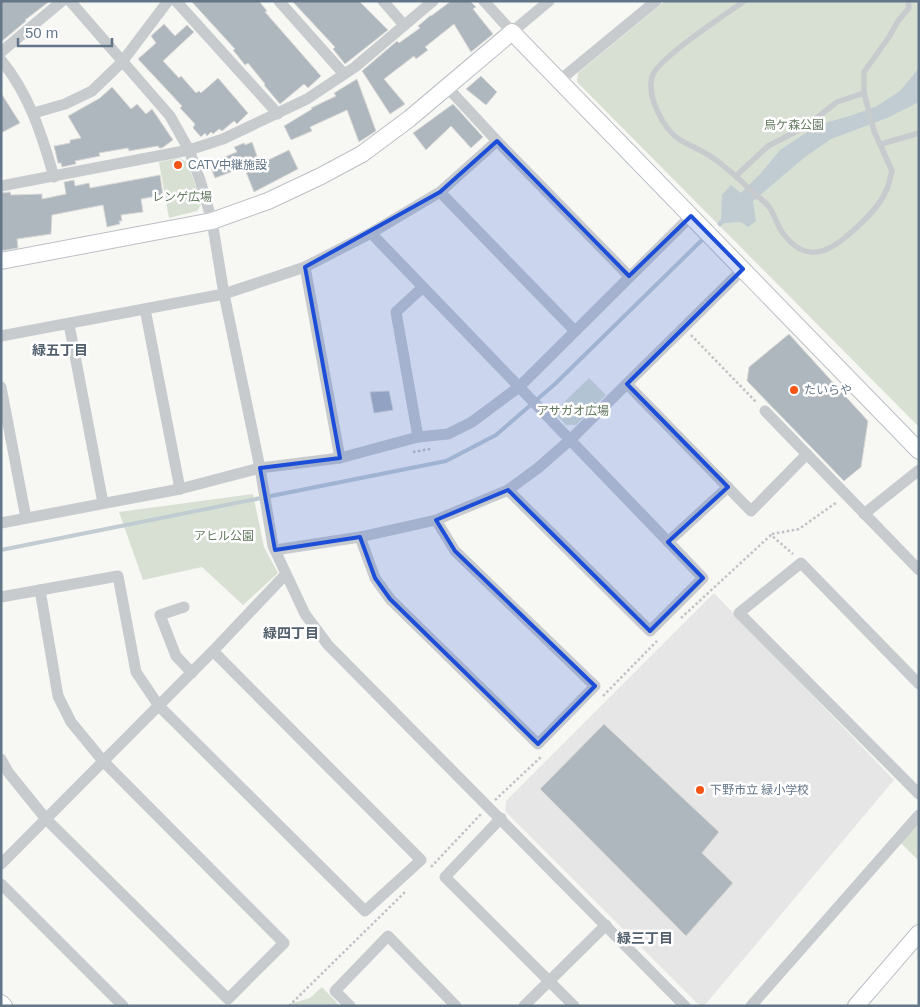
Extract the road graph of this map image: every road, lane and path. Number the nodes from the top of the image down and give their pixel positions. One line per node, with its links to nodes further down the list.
1 (62, 1): 15 (street)
2 (70, 1): 17 (street)
3 (168, 1): 17 (street)
4 (176, 1): 23 (street)
5 (279, 1): 18 (street)
6 (383, 1): 13 (street)
7 (433, 1): 13 (street)
8 (484, 1): 14 (street)
9 (549, 1): 14 (street)
10 (656, 1): 19 (street)
11 (744, 1): 28 (lane)
12 (908, 1): 21 (lane)
13 (404, 26): 18 (street)
14 (512, 32): 19 (street); 20 (street)
15 (1, 52)
16 (1, 60): 22 (street)
17 (122, 62): 22 (street); 27 (street)
18 (344, 74): 23 (street)
19 (560, 80): 32 (street)
20 (447, 87): 25 (street); 33 (street)
21 (864, 93): 26 (lane); 28 (lane)
22 (34, 113): 29 (street)
23 (278, 114): 27 (street)
24 (919, 134): 26 (lane)
25 (497, 141): 31 (street); 38 (street)
26 (881, 144): 28 (lane)
27 (189, 150): 29 (street); 33 (street)
28 (736, 176)
29 (54, 177): 30 (street)
30 (1, 186)
31 (440, 192): 34 (street); 44 (street)
32 (691, 216): 37 (street); 38 (street)
33 (212, 221): 35 (street); 40 (street)
34 (371, 233): 36 (street); 39 (street)
35 (1, 261)
36 (305, 267): 40 (street); 56 (street)
37 (743, 270): 43 (street); 53 (street)
38 (629, 276): 44 (street)
39 (423, 287): 48 (street); 50 (street)
40 (224, 294): 41 (street); 57 (street)
41 (145, 309): 42 (street); 60 (street)
42 (68, 324): 45 (street); 63 (street)
43 (684, 328): 46 (street); 49 (path)
44 (574, 330): 48 (street)
45 (1, 336)
46 (627, 384): 51 (street); 59 (street)
47 (1, 387): 65 (street)
48 (519, 387): 50 (street); 51 (street)
49 (765, 411): 55 (street)
50 (418, 437): 56 (street)
51 (570, 440): 61 (street); 70 (street)
52 (437, 448): 54 (path)
53 (919, 451)
54 (408, 453)
55 (808, 454): 59 (street); 62 (street)
56 (340, 458): 57 (street)
57 (260, 468): 60 (street); 71 (street)
58 (919, 470): 64 (street)
59 (728, 487): 70 (street)
60 (180, 489): 63 (street)
61 (508, 490): 66 (street); 70 (street)
62 (847, 496): 64 (street); 68 (path)
63 (103, 503): 65 (street)
64 (864, 514): 73 (street)
65 (26, 518): 67 (street)
66 (436, 520): 69 (street); 69 (street)
67 (1, 523)
68 (771, 535): 72 (path); 78 (path)
69 (360, 537): 71 (street)
70 (668, 542)
71 (275, 550): 74 (street)
72 (801, 563): 82 (street); 88 (street)
73 (919, 570)
74 (285, 574): 80 (street); 89 (street)
75 (40, 590): 76 (street); 84 (street); 87 (street)
76 (1, 597)
77 (184, 607): 81 (street)
78 (679, 620)
79 (659, 640): 83 (path)
80 (213, 651): 81 (street); 84 (street)
81 (192, 673): 84 (street)
82 (919, 684)
83 (598, 701)
84 (159, 706): 87 (street)
85 (547, 751): 89 (path)
86 (1, 759): 92 (street)
87 (103, 761): 92 (street); 92 (street)
88 (919, 794)
89 (488, 806): 91 (street); 94 (path)
90 (919, 815): 107 (street)
91 (501, 818): 97 (street); 99 (street)
92 (46, 819): 93 (street)
93 (1, 864)
94 (426, 872)
95 (1, 884): 100 (street)
96 (412, 885): 101 (path)
97 (606, 925): 99 (street); 106 (street)
98 (919, 933): 108 (street)
99 (549, 981): 104 (street); 105 (street)
100 (124, 1006)
101 (289, 1006)
102 (350, 1006): 103 (street)
103 (456, 1006)
104 (524, 1006)
105 (574, 1006)
106 (685, 1006)
107 (751, 1006)
108 (856, 1006)

